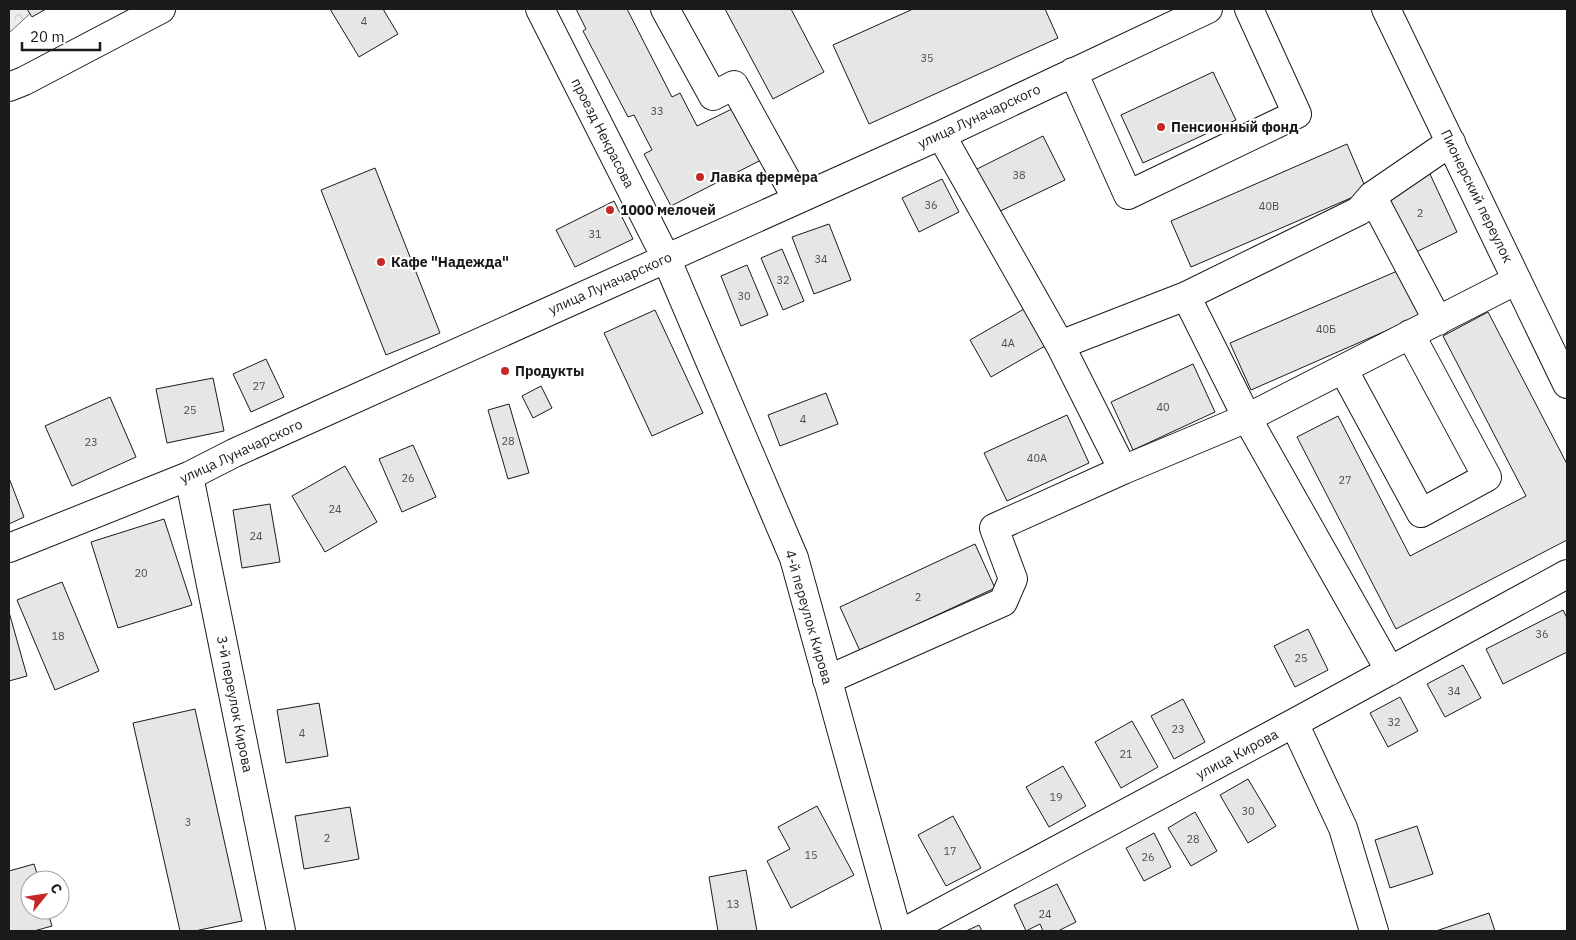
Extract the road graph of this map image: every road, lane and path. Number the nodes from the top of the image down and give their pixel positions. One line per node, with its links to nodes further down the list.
1 (161, 9): 8 (street)
2 (540, 9): 13 (street, проезд Некрасова)
3 (665, 9): 12 (street)
4 (1208, 9): 7 (street, улица Луначарского)
5 (1249, 9): 7 (street)
6 (1386, 9): 10 (street, Пионерский переулок)
7 (1073, 72): 9 (street, улица Луначарского)
8 (9, 87)
9 (941, 135): 12 (street, улица Луначарского); 18 (street)
10 (1451, 142): 11 (street); 14 (street, Пионерский переулок)
11 (1372, 196): 15 (street); 16 (street)
12 (797, 199): 13 (street, улица Луначарского)
13 (666, 258): 23 (street, улица Луначарского); 27 (street, 4-й переулок Кирова)
14 (1517, 280): 16 (street); 20 (street, Пионерский переулок)
15 (1186, 296): 18 (street); 21 (street)
16 (1438, 321): 17 (street)
17 (1410, 334): 19 (street); 19 (street)
18 (1060, 345): 22 (street)
19 (1343, 369): 21 (street)
20 (1567, 384)
21 (1247, 418): 22 (street); 26 (street)
22 (1124, 470): 27 (street)
23 (189, 476): 24 (street, улица Луначарского); 29 (street, 3-й переулок Кирова)
24 (9, 548)
25 (1567, 574): 26 (street, улица Кирова)
26 (1390, 671): 28 (street, улица Кирова)
27 (828, 680): 30 (street, 4-й переулок Кирова)
28 (1294, 724): 31 (street, улица Кирова); 32 (street)
29 (281, 931)
30 (897, 931)
31 (906, 931)
32 (1374, 931)

